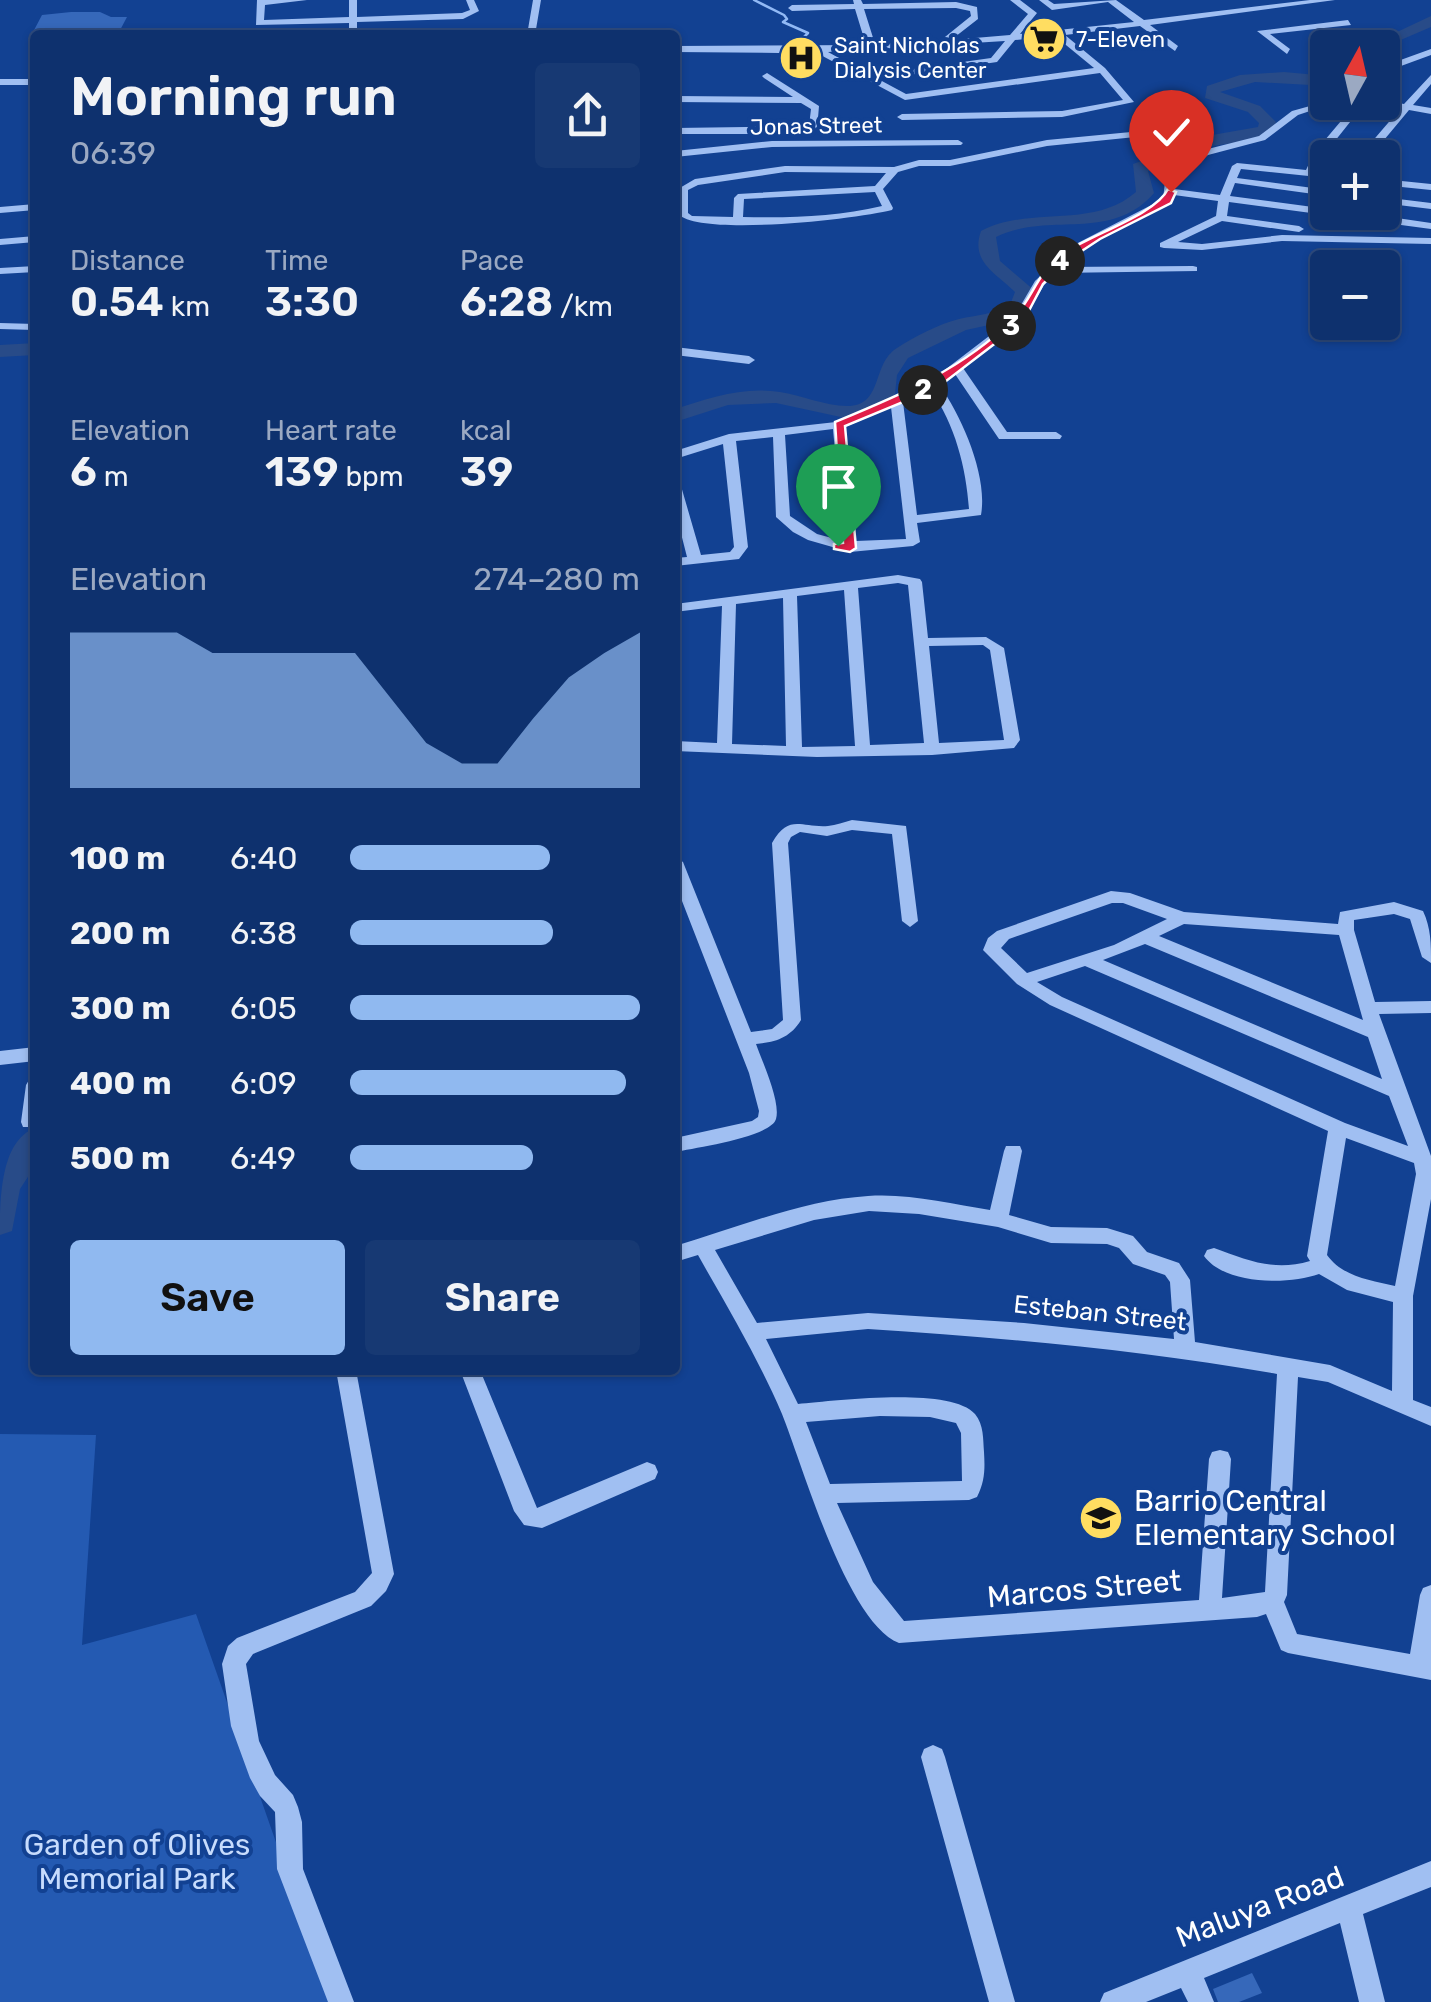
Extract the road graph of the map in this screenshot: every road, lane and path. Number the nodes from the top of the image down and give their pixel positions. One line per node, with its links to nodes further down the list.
1 (303, 0): 7 (street)
2 (353, 0): 13 (street)
3 (470, 0): 13 (street)
4 (537, 0): 17 (street)
5 (1109, 0): 10 (street); 14 (street)
6 (1331, 0): 12 (street); 15 (street)
7 (261, 1): 13 (street)
8 (858, 3): 11 (street); 22 (street); 23 (street)
9 (1018, 3): 10 (street); 21 (street)
10 (1047, 3)
11 (792, 8)
12 (1238, 11): 14 (street); 19 (street)
13 (352, 17): 16 (street)
14 (1141, 23): 20 (street); 24 (street)
15 (1348, 23): 18 (street); 19 (street)
16 (353, 30)
17 (533, 30)
18 (1354, 30)
19 (1262, 32): 29 (street)
20 (1057, 33): 21 (street); 33 (street)
21 (1013, 36): 22 (street); 34 (street)
22 (944, 42): 23 (street)
23 (872, 47): 28 (street)
24 (1175, 48)
25 (680, 49): 26 (street)
26 (690, 49): 27 (street); 31 (street)
27 (780, 49): 28 (street); 35 (street)
28 (816, 50): 42 (street)
29 (1287, 50)
30 (1431, 52): 32 (street)
31 (680, 62)
32 (1400, 63)
33 (1102, 70): 42 (street); 50 (street)
34 (902, 73)
35 (797, 74)
36 (768, 76): 45 (street)
37 (1431, 78): 41 (street)
38 (0, 82): 39 (street)
39 (30, 82)
40 (1400, 94): 41 (street)
41 (1412, 96): 44 (street); 47 (street)
42 (905, 98): 50 (street)
43 (680, 99): 45 (street)
44 (1431, 99)
45 (802, 100): 52 (street)
46 (1400, 106): 47 (street)
47 (1404, 107): 49 (street); 55 (street)
48 (1310, 109): 68 (street)
49 (1431, 111)
50 (902, 118): 57 (street)
51 (1347, 120): 54 (street)
52 (680, 131)
53 (1152, 133): 60 (street)
54 (1330, 140)
55 (1377, 140)
56 (958, 143): 58 (street, Jonas Street)
57 (896, 144): 58 (street, Jonas Street); 59 (street, Jonas Street)
58 (914, 144): 60 (street)
59 (680, 153)
60 (919, 163): 61 (street)
61 (894, 170): 65 (street); 76 (street)
62 (1310, 173): 63 (street)
63 (1232, 180): 67 (street); 69 (street)
64 (1400, 184): 66 (street)
65 (878, 188): 76 (street); 76 (street)
66 (1431, 188)
67 (1310, 191)
68 (1171, 192): 69 (street); 85 (street)
69 (1224, 198): 74 (street); 75 (street)
70 (1400, 202): 71 (street)
71 (1431, 206)
72 (30, 207): 73 (street)
73 (0, 210)
74 (1310, 210)
75 (1221, 218): 79 (street); 79 (street)
76 (738, 220)
77 (1400, 222): 78 (street)
78 (1431, 226)
79 (1358, 237): 81 (street)
80 (30, 239): 82 (street)
81 (1431, 241)
82 (0, 242)
83 (30, 269): 86 (street)
84 (1192, 269): 85 (street)
85 (1051, 270): 91 (street)
86 (0, 271)
87 (0, 326): 88 (street)
88 (30, 327)
89 (680, 352): 90 (street)
90 (749, 360)
91 (956, 367): 92 (street); 96 (street)
92 (933, 385): 93 (street); 100 (street)
93 (897, 402): 94 (street); 100 (street)
94 (839, 425): 95 (street); 101 (street)
95 (779, 431): 97 (street); 101 (street)
96 (1056, 436)
97 (728, 438): 98 (street); 102 (street)
98 (680, 452)
99 (680, 504): 102 (street)
100 (912, 520): 101 (street)
101 (850, 548)
102 (696, 560): 103 (street)
103 (680, 562)
104 (851, 585): 105 (street); 108 (street); 113 (street)
105 (790, 593): 106 (street); 112 (street)
106 (730, 601): 107 (street); 110 (street)
107 (680, 607)
108 (920, 642): 111 (street); 111 (street)
109 (680, 746): 110 (street)
110 (724, 748): 112 (street)
111 (932, 750): 113 (street)
112 (794, 751): 113 (street)
113 (863, 751)
114 (680, 875): 125 (street)
115 (1182, 918): 117 (street); 118 (street); 121 (street)
116 (910, 922): 125 (street)
117 (1346, 930): 119 (street); 123 (street)
118 (1147, 938): 120 (street); 124 (street)
119 (1431, 957)
120 (1086, 960): 121 (street); 128 (street)
121 (1024, 980): 129 (street)
122 (1431, 1007): 123 (street)
123 (1366, 1008): 124 (street)
124 (1374, 1032): 128 (street)
125 (744, 1040): 130 (street)
126 (30, 1055): 127 (street)
127 (0, 1058)
128 (1394, 1091): 132 (street)
129 (1338, 1128): 132 (street); 137 (street)
130 (680, 1144)
131 (1013, 1150): 133 (street)
132 (1423, 1159): 138 (street)
133 (998, 1219): 134 (street); 140 (street)
134 (702, 1245): 135 (street); 139 (street)
135 (680, 1252)
136 (1214, 1256): 137 (street)
137 (1320, 1265): 138 (street)
138 (1403, 1296): 144 (street)
139 (753, 1332): 140 (street, Esteban Street); 145 (street)
140 (1185, 1349): 141 (street, Esteban Street)
141 (1288, 1365): 144 (street, Esteban Street); 151 (street)
142 (347, 1375): 158 (street)
143 (472, 1375): 148 (street)
144 (1402, 1404): 146 (street, Esteban Street)
145 (792, 1414): 149 (street); 149 (street)
146 (1431, 1417)
147 (1220, 1459): 152 (street)
148 (648, 1472)
149 (824, 1494): 152 (street, Marcos Street)
150 (1431, 1596): 153 (street)
151 (1272, 1601): 152 (street, Marcos Street); 153 (street)
152 (1210, 1609)
153 (1425, 1668)
154 (932, 1758): 159 (street)
155 (1431, 1874): 156 (street, Maluya Road)
156 (1350, 1906): 157 (street, Maluya Road); 162 (street)
157 (1187, 1970): 160 (street, Maluya Road); 161 (street)
158 (341, 2002)
159 (1002, 2002)
160 (1113, 2002)
161 (1201, 2002)
162 (1372, 2002)

